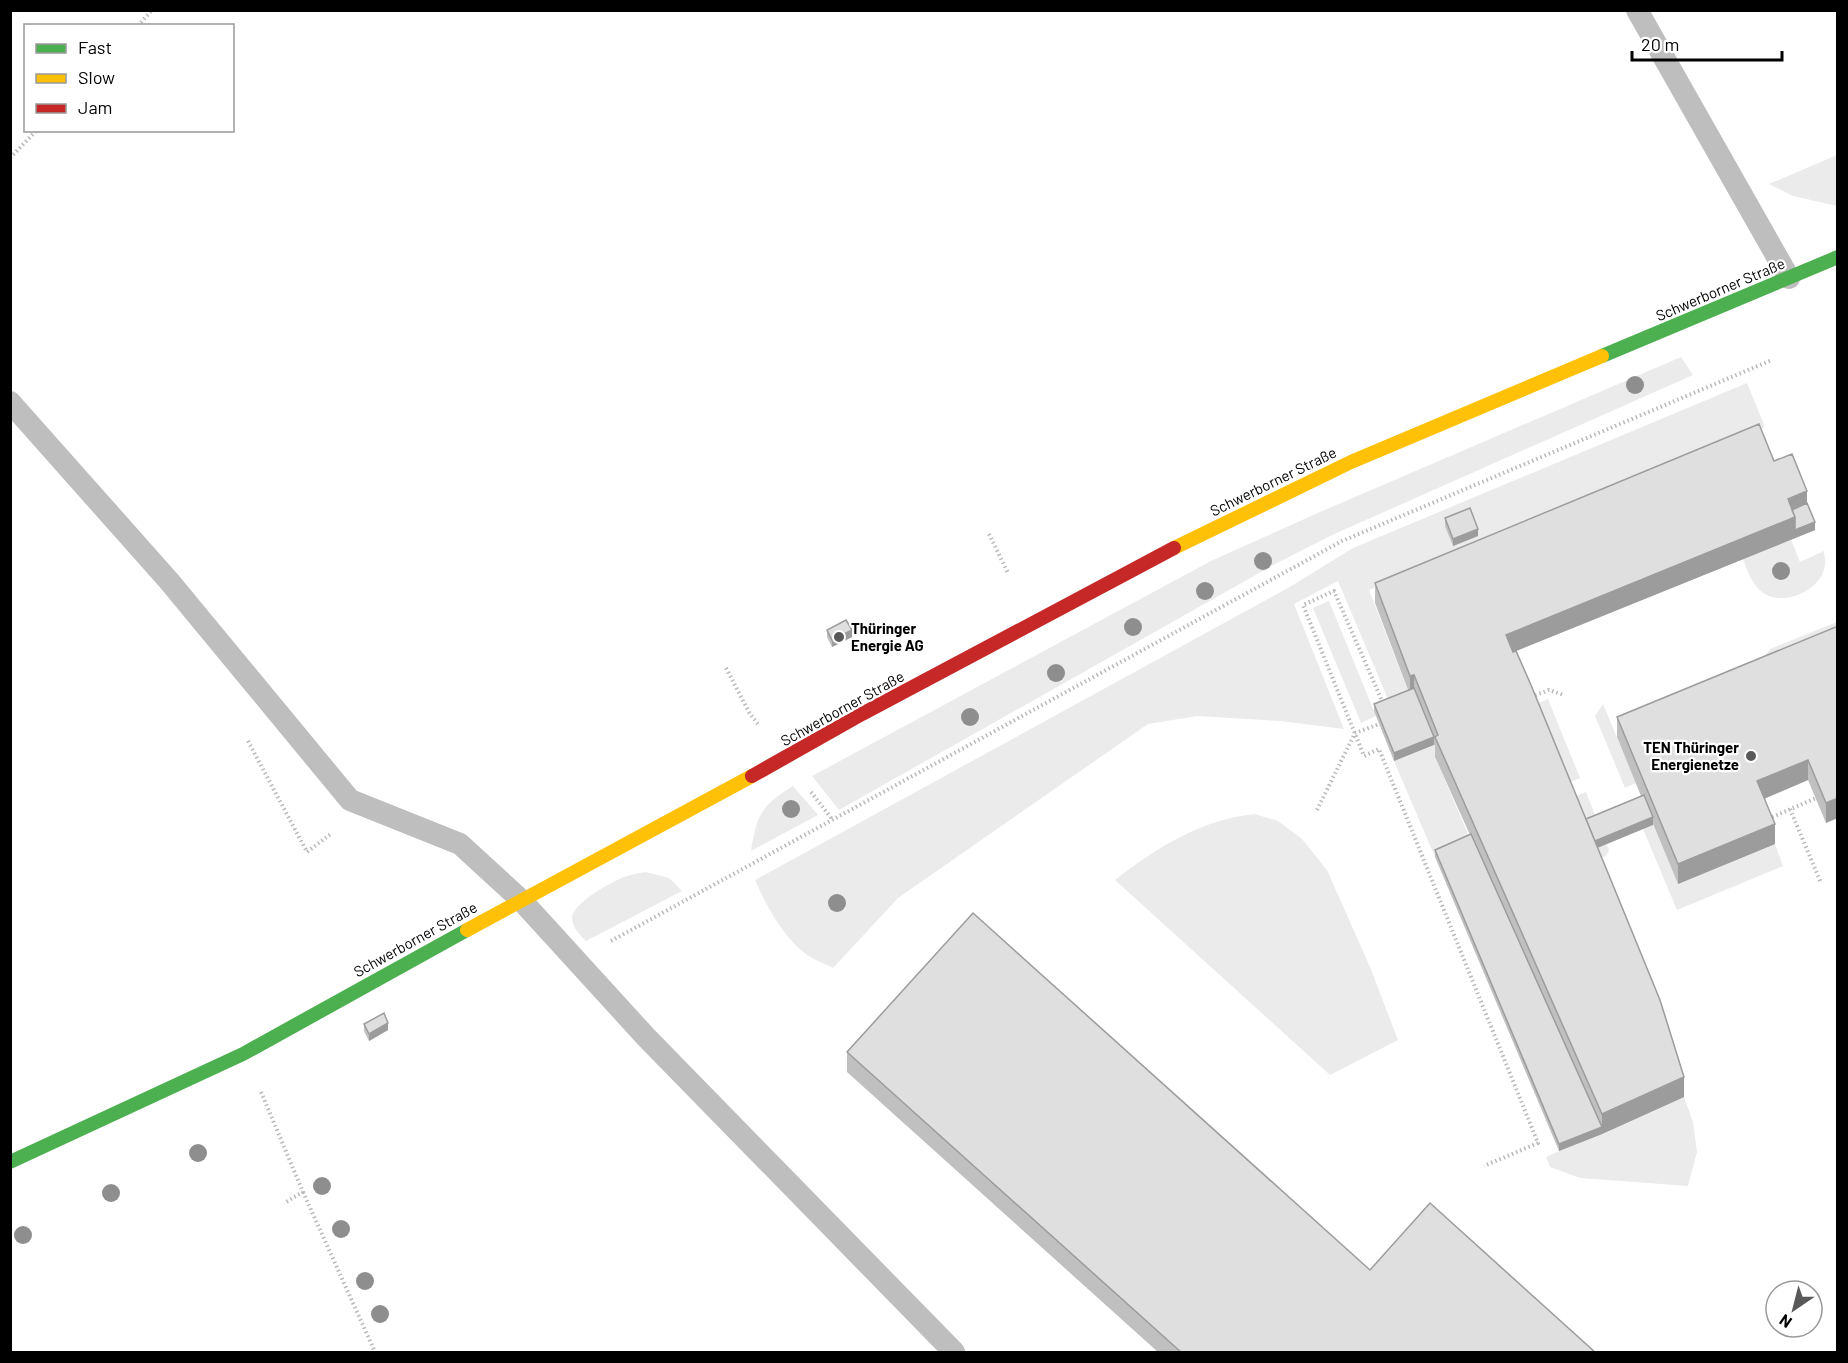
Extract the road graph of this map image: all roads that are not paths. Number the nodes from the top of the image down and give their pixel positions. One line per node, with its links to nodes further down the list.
1 (1637, 10): 3 (lane)
2 (1838, 257): 3 (street, Schwerborner Straße)
3 (1789, 278): 5 (street, Schwerborner Straße)
4 (10, 402): 5 (lane)
5 (521, 900): 6 (street, Schwerborner Straße); 7 (lane)
6 (10, 1162)
7 (954, 1353)

